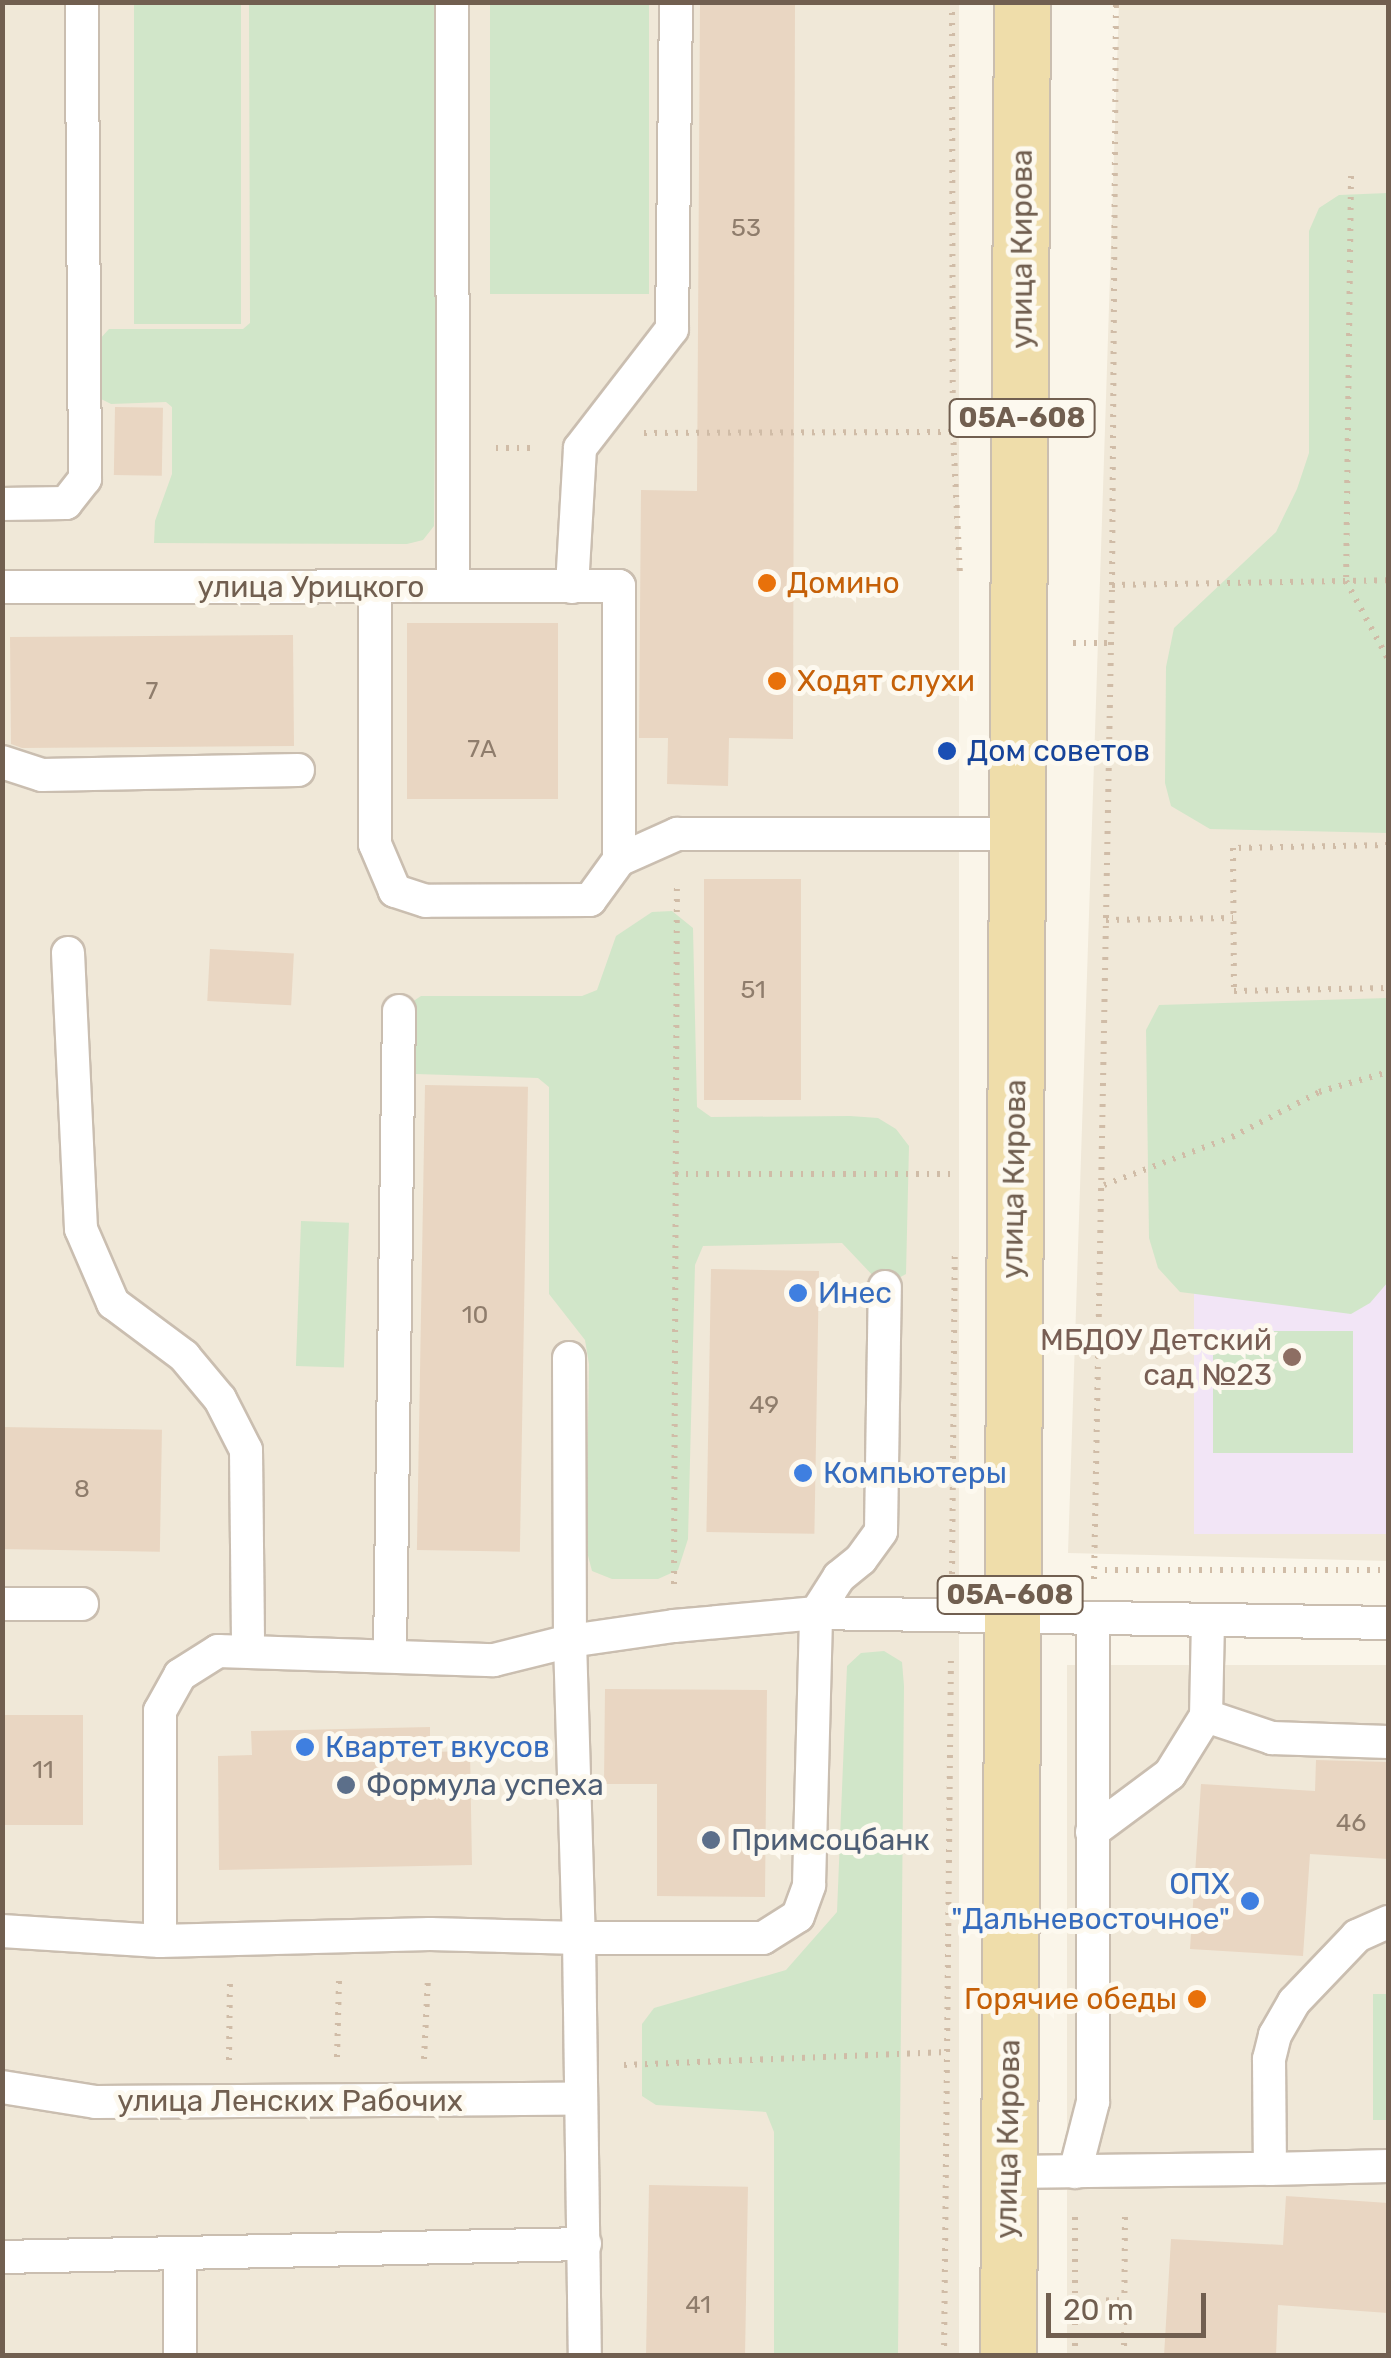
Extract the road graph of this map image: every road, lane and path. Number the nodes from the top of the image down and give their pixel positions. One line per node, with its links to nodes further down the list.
1 (82, 2): 12 (lane)
2 (452, 2): 10 (lane)
3 (676, 2): 11 (lane)
4 (952, 2): 8 (path)
5 (1022, 2): 25 (main road, улица Кирова / 05А-608)
6 (1116, 2): 16 (path)
7 (1351, 176): 15 (path)
8 (954, 432): 9 (path); 13 (path)
9 (662, 433)
10 (454, 447): 11 (path); 17 (lane)
11 (580, 448): 19 (lane)
12 (2, 504)
13 (960, 578)
14 (1388, 580): 15 (path)
15 (1346, 581): 16 (path); 21 (path)
16 (1112, 584): 29 (path)
17 (452, 586): 19 (lane, улица Урицкого); 20 (lane, улица Урицкого)
18 (2, 587): 20 (lane, улица Урицкого)
19 (572, 587): 27 (lane, улица Урицкого)
20 (375, 589): 27 (lane)
21 (1388, 659)
22 (2, 762): 23 (lane)
23 (298, 770)
24 (677, 834): 25 (lane); 27 (lane); 35 (path)
25 (1017, 834): 48 (main road, улица Кирова / 05А-608)
26 (1388, 846): 28 (path)
27 (618, 860)
28 (1234, 918): 29 (path); 31 (path)
29 (1106, 920): 37 (path)
30 (68, 953): 54 (lane)
31 (1388, 988)
32 (399, 1010): 55 (lane)
33 (1388, 1072): 37 (path)
34 (956, 1154): 36 (path)
35 (675, 1174): 36 (path); 52 (path)
36 (956, 1174): 38 (path)
37 (1104, 1185): 42 (path)
38 (956, 1193)
39 (956, 1232): 47 (path)
40 (884, 1287): 46 (lane)
41 (569, 1358): 53 (lane)
42 (1095, 1570): 43 (path); 49 (path)
43 (1388, 1570)
44 (2, 1604): 45 (lane)
45 (82, 1604)
46 (816, 1613): 47 (lane); 52 (lane); 64 (lane)
47 (952, 1617): 48 (lane); 66 (path)
48 (1010, 1619): 49 (lane); 74 (main road, улица Кирова / 05А-608)
49 (1093, 1620): 50 (lane); 58 (lane)
50 (1208, 1620): 51 (lane); 56 (lane)
51 (1388, 1623)
52 (674, 1626): 53 (lane)
53 (570, 1641): 55 (lane); 64 (lane)
54 (248, 1651): 55 (lane); 65 (lane)
55 (390, 1654)
56 (1206, 1716): 57 (lane); 58 (lane)
57 (1388, 1742)
58 (1092, 1832): 75 (lane)
59 (1388, 1922): 73 (lane)
60 (2, 1931): 65 (lane)
61 (430, 1934): 62 (lane); 64 (lane); 69 (path)
62 (340, 1936): 63 (lane); 71 (path)
63 (231, 1937): 65 (lane); 70 (path)
64 (579, 1938): 67 (lane)
65 (160, 1941)
66 (947, 2052): 67 (path); 84 (path)
67 (580, 2083): 69 (lane, улица Ленских Рабочих); 77 (lane)
68 (2, 2088): 70 (lane, улица Ленских Рабочих)
69 (422, 2100): 71 (lane, улица Ленских Рабочих)
70 (229, 2101): 71 (lane, улица Ленских Рабочих)
71 (336, 2103)
72 (1388, 2166): 73 (lane)
73 (1270, 2169): 76 (lane)
74 (1008, 2172): 75 (lane); 85 (main road, улица Кирова / 05А-608)
75 (1075, 2172): 76 (lane); 81 (path)
76 (1125, 2172): 80 (path)
77 (585, 2244): 78 (lane); 83 (lane)
78 (180, 2253): 79 (lane); 82 (lane)
79 (2, 2257)
80 (1125, 2300): 81 (path); 87 (path)
81 (1075, 2301): 86 (path)
82 (180, 2356)
83 (585, 2356)
84 (944, 2356)
85 (1008, 2356)
86 (1075, 2356)
87 (1124, 2356)

